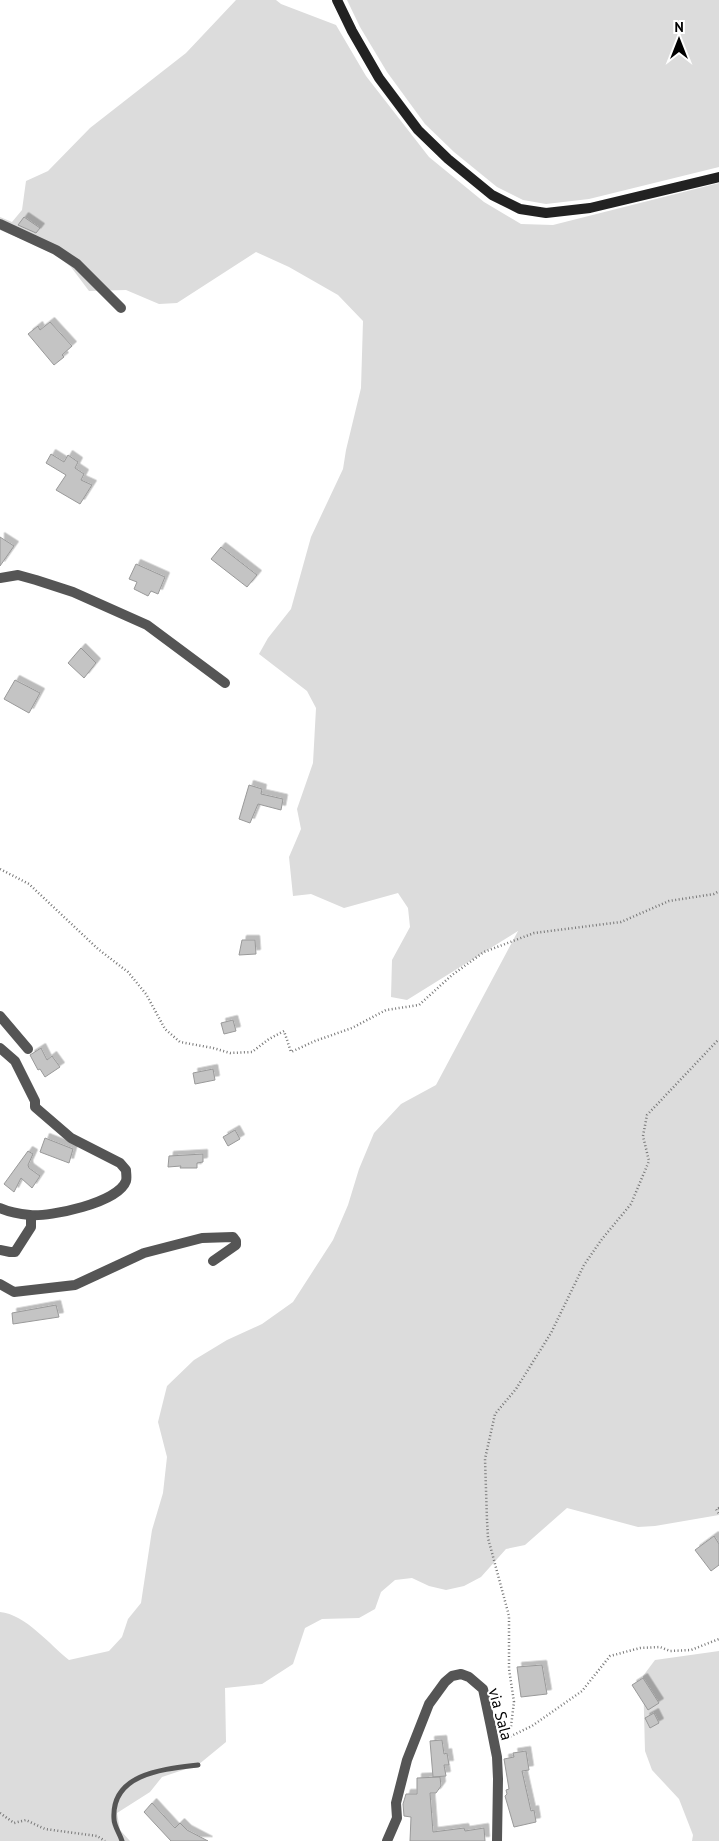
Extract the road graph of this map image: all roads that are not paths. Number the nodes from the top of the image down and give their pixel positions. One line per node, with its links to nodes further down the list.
1 (337, 0): 2 (street)
2 (719, 177)
3 (0, 224): 4 (street)
4 (121, 308)
5 (0, 578): 6 (street)
6 (225, 683)
7 (0, 1016): 9 (street)
8 (0, 1048): 11 (street)
9 (28, 1049)
10 (0, 1208): 11 (street)
11 (31, 1216): 12 (street)
12 (0, 1250)
13 (213, 1261): 14 (street)
14 (0, 1284)
15 (198, 1765): 16 (lane)
16 (122, 1841)
17 (386, 1841): 18 (street, via Sala)
18 (497, 1841)

